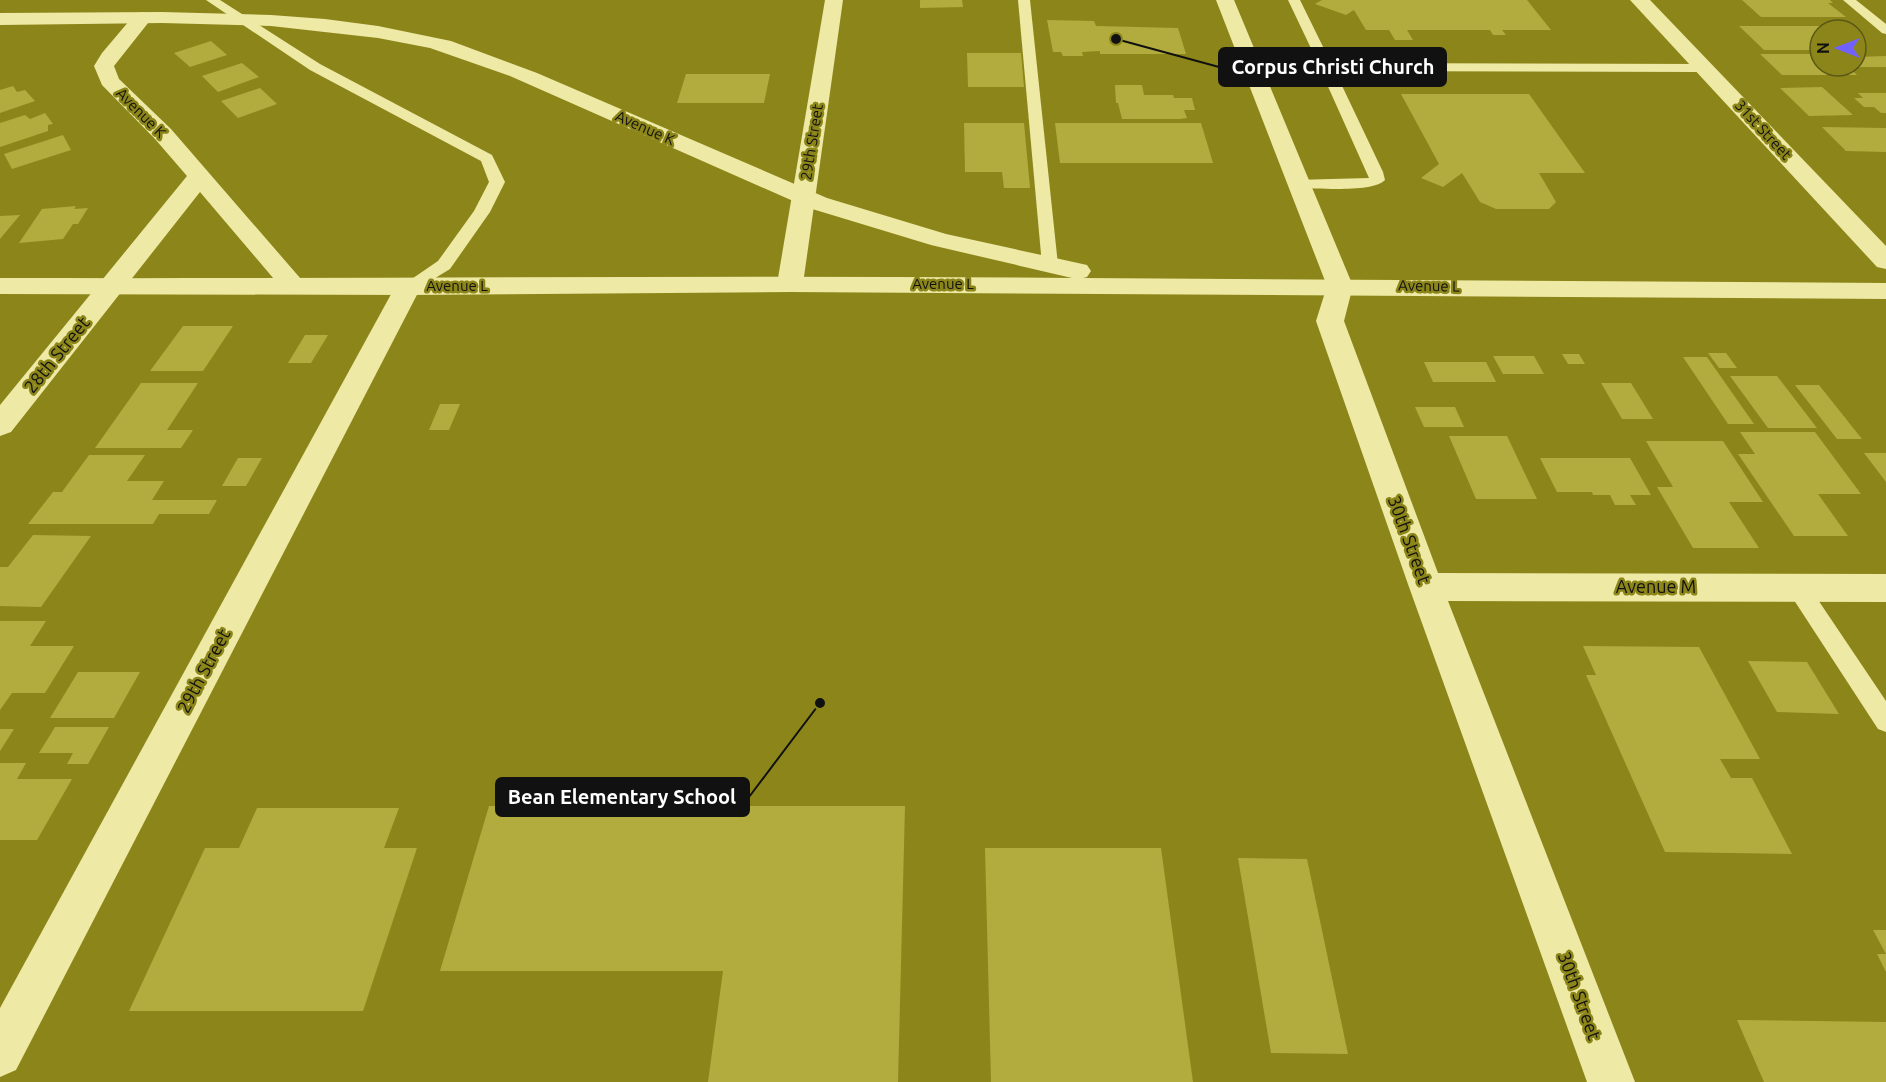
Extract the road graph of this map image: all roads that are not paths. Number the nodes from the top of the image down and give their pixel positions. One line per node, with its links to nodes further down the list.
1 (212, 0): 10 (lane)
2 (834, 0): 17 (street, 29th Street)
3 (1024, 0): 19 (lane)
4 (1225, 0): 12 (street)
5 (1294, 0): 13 (lane)
6 (1639, 0): 14 (street, 31st Street)
7 (1849, 0): 11 (lane)
8 (142, 18): 9 (street, Avenue K); 10 (street, Avenue K); 15 (street, Avenue K)
9 (0, 19)
10 (246, 20): 17 (street, Avenue K); 26 (lane)
11 (1886, 30)
12 (1252, 67): 13 (lane); 16 (street)
13 (1326, 67): 14 (lane); 16 (lane)
14 (1703, 68): 18 (street, 31st Street)
15 (199, 177): 23 (street); 24 (street, Avenue K)
16 (1299, 183): 25 (street)
17 (803, 197): 19 (street, Avenue K); 20 (street, 29th Street)
18 (1886, 261)
19 (1050, 265): 21 (street, Avenue K)
20 (790, 284): 21 (street, Avenue L); 26 (street, Avenue L)
21 (1141, 285): 25 (street, Avenue L)
22 (0, 286): 23 (street, Avenue L)
23 (114, 286): 24 (street, Avenue L); 28 (street, 28th Street)
24 (294, 286): 26 (street, Avenue L)
25 (1340, 286): 27 (street, Avenue L); 29 (street, 30th Street)
26 (408, 287): 33 (street, 29th Street)
27 (1886, 291)
28 (0, 425)
29 (1426, 587): 30 (street, Avenue M); 34 (street, 30th Street)
30 (1798, 588): 31 (street, Avenue M); 32 (lane)
31 (1886, 588)
32 (1886, 721)
33 (0, 1054)
34 (1611, 1082)

